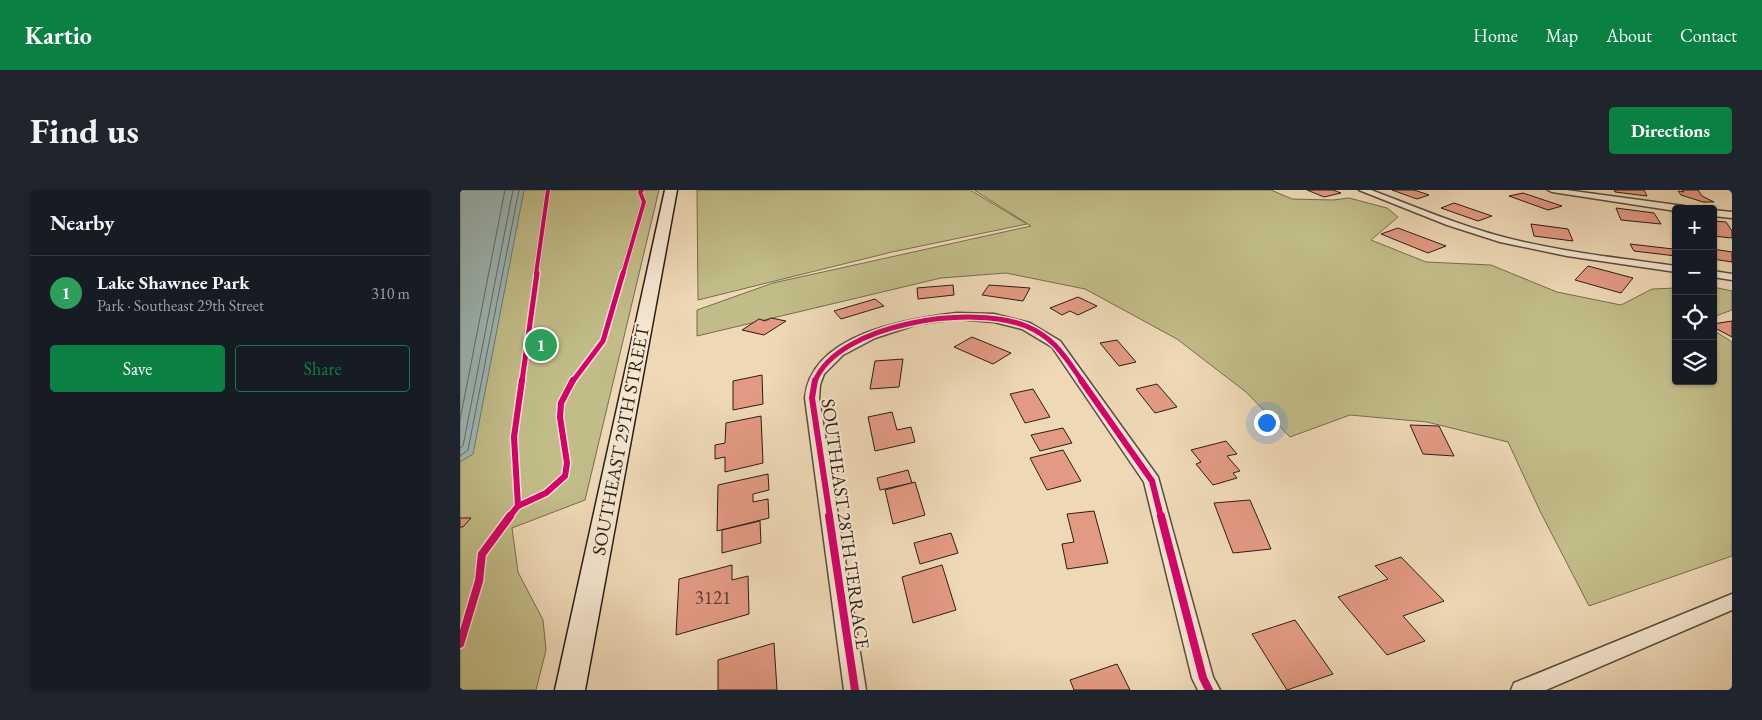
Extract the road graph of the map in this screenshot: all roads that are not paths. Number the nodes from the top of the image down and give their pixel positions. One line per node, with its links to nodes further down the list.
1 (671, 190): 11 (main road, SOUTHEAST 29TH STREET)
2 (1363, 190): 7 (street)
3 (1552, 190): 4 (street)
4 (1672, 207)
5 (1717, 213): 6 (street)
6 (1732, 215)
7 (1672, 268)
8 (1717, 275): 9 (street)
9 (1732, 277)
10 (1732, 602): 14 (street)
11 (570, 690)
12 (855, 690): 13 (street, SOUTHEAST 28TH TERRACE)
13 (1209, 690)
14 (1522, 690)

